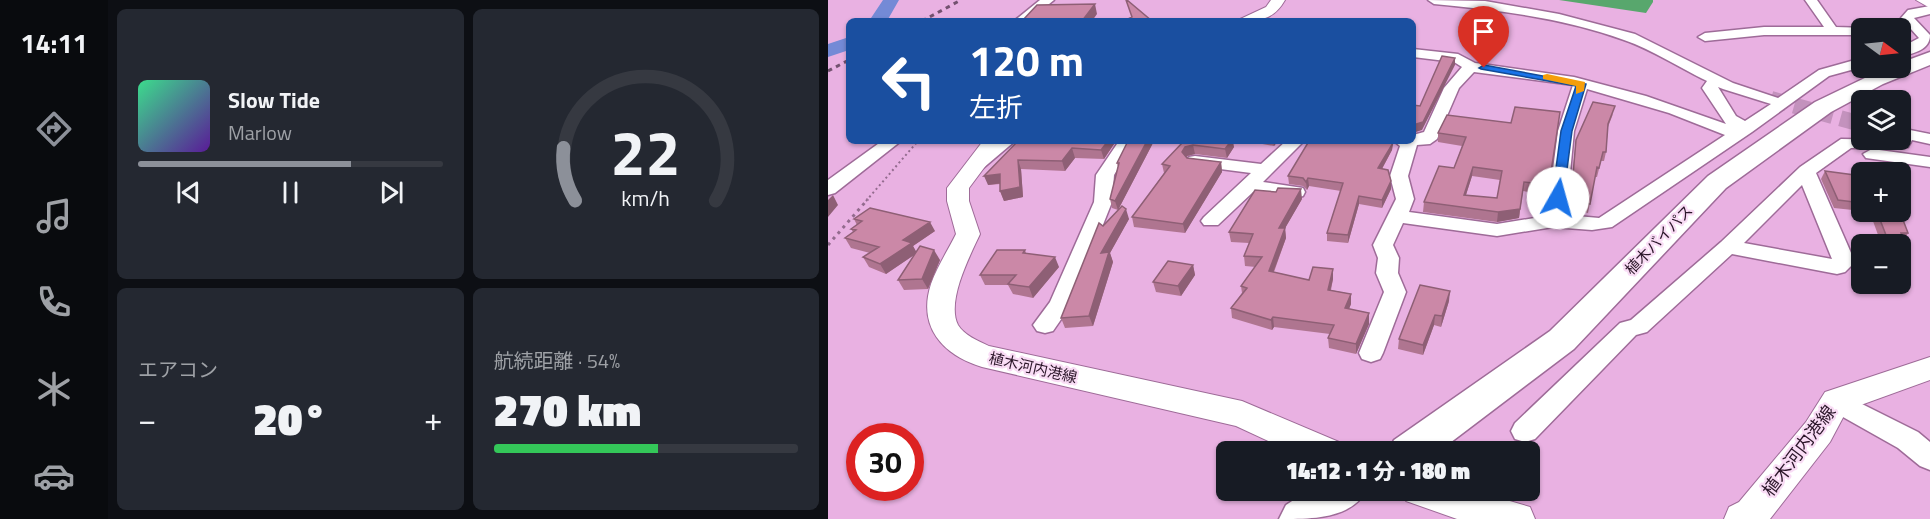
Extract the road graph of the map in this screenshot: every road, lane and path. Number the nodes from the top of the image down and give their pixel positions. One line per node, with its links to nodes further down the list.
1 (1048, 0): 8 (street)
2 (1278, 0): 9 (main road)
3 (1434, 0): 20 (street)
4 (1811, 0): 10 (street)
5 (1923, 0): 6 (main road)
6 (1930, 4)
7 (1930, 10): 13 (street)
8 (1024, 18)
9 (1252, 18)
10 (1832, 30): 11 (street); 14 (street)
11 (1851, 30)
12 (1911, 31): 13 (street)
13 (1920, 31): 15 (street)
14 (1705, 37)
15 (1911, 48)
16 (1416, 53): 19 (street)
17 (1930, 58): 55 (highway, 植木バイパス)
18 (1851, 65): 23 (street)
19 (1472, 67): 21 (street); 26 (street)
20 (1716, 80): 22 (street); 23 (street)
21 (1581, 84): 23 (street); 45 (street)
22 (1771, 99)
23 (1742, 132): 45 (street)
24 (1911, 135): 25 (street)
25 (1930, 139)
26 (1416, 141)
27 (1851, 143): 35 (street)
28 (889, 144): 42 (street)
29 (915, 144): 47 (path)
30 (992, 144): 38 (main road, 植木河内港線)
31 (1003, 144): 38 (street)
32 (1125, 144): 49 (street)
33 (1293, 144): 39 (street)
34 (1406, 144): 44 (street)
35 (1839, 150): 37 (street); 40 (street)
36 (1195, 160): 39 (street)
37 (1930, 162)
38 (976, 165): 54 (main road, 植木河内港線)
39 (1267, 170): 41 (street)
40 (1806, 171): 48 (street); 48 (street)
41 (1250, 186): 43 (street); 46 (street)
42 (828, 189)
43 (1296, 192)
44 (1397, 216): 45 (street); 50 (street)
45 (1556, 220)
46 (1211, 221)
47 (828, 245)
48 (1728, 247): 53 (street)
49 (1045, 325)
50 (1371, 353)
51 (1930, 368): 52 (main road, 植木河内港線)
52 (1836, 401): 56 (street); 62 (main road, 植木河内港線)
53 (1525, 430)
54 (1302, 441)
55 (1422, 441)
56 (1919, 446): 57 (street)
57 (1930, 458)
58 (1329, 501): 60 (highway)
59 (1449, 501): 61 (main road)
60 (1301, 519)
61 (1517, 519)
62 (1742, 519)

